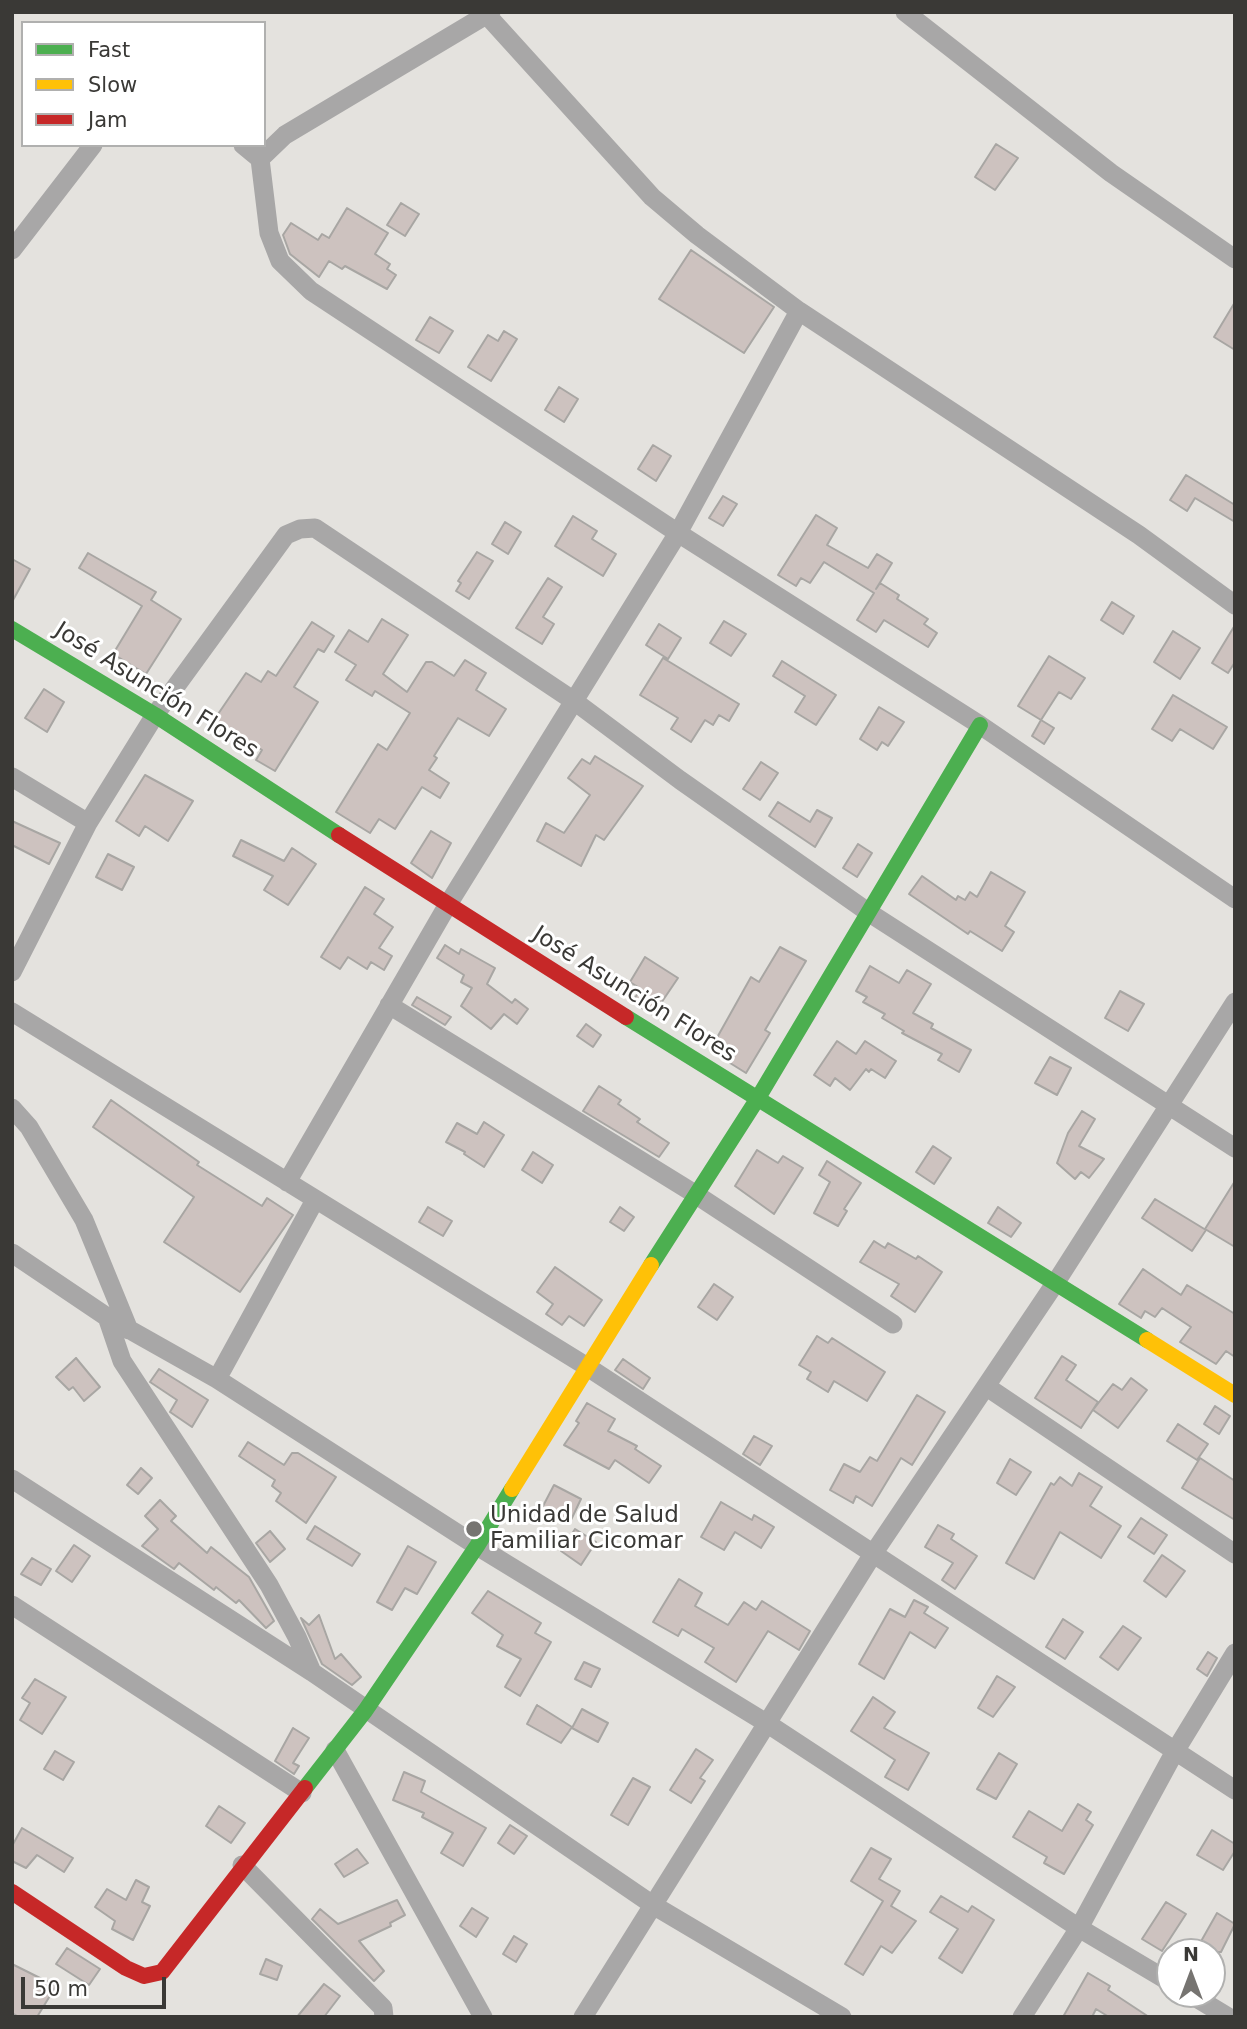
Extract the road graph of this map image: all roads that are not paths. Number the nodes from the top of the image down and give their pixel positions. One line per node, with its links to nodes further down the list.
1 (905, 12): 7 (street)
2 (489, 13): 5 (street); 8 (street)
3 (91, 147): 6 (street)
4 (245, 147): 5 (street)
5 (260, 159): 9 (street)
6 (12, 250)
7 (1235, 259)
8 (799, 311): 9 (street); 10 (street)
9 (678, 533): 12 (street); 14 (street)
10 (1235, 605)
11 (12, 629): 13 (street, José Asunción Flores)
12 (574, 701): 13 (street); 18 (street); 19 (street)
13 (155, 715): 16 (street); 18 (street, José Asunción Flores)
14 (980, 726): 17 (street); 19 (street)
15 (12, 777): 16 (street)
16 (88, 823): 20 (street)
17 (1235, 899)
18 (447, 906): 22 (street); 24 (street, José Asunción Flores)
19 (868, 912): 24 (street); 25 (street)
20 (12, 972)
21 (1235, 1002): 25 (street)
22 (389, 1005): 28 (street); 29 (street)
23 (12, 1012): 28 (street)
24 (758, 1098): 29 (street); 32 (street, José Asunción Flores)
25 (1170, 1106): 27 (street); 32 (street)
26 (12, 1108): 35 (street)
27 (1235, 1148)
28 (287, 1182): 30 (street)
29 (695, 1194): 34 (street); 36 (street)
30 (315, 1200): 36 (street); 37 (street)
31 (12, 1253): 33 (street)
32 (1056, 1282): 38 (street); 39 (street, José Asunción Flores)
33 (107, 1317): 35 (street); 46 (street)
34 (892, 1324)
35 (129, 1330): 37 (street)
36 (586, 1366): 41 (street); 42 (street)
37 (217, 1379): 41 (street)
38 (987, 1387): 42 (street); 43 (street)
39 (1235, 1395)
40 (12, 1479): 46 (street)
41 (477, 1546): 47 (street); 48 (street)
42 (873, 1554): 48 (street); 50 (street)
43 (1235, 1554)
44 (12, 1605): 52 (street)
45 (1235, 1654): 50 (street)
46 (312, 1672): 47 (street)
47 (365, 1711): 49 (street); 55 (street)
48 (768, 1724): 55 (street); 56 (street)
49 (335, 1750): 52 (street); 59 (street)
50 (1174, 1753): 51 (street); 56 (street)
51 (1235, 1790)
52 (302, 1793): 53 (street)
53 (242, 1865): 54 (street); 58 (street)
54 (12, 1892)
55 (653, 1905): 60 (street); 61 (street)
56 (1079, 1928): 57 (street); 62 (street)
57 (1156, 1974)
58 (384, 2017)
59 (483, 2017)
60 (583, 2017)
61 (842, 2017)
62 (1022, 2017)

